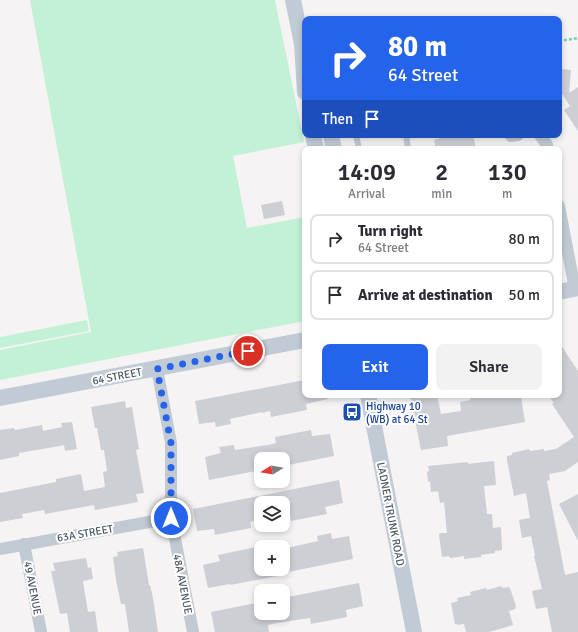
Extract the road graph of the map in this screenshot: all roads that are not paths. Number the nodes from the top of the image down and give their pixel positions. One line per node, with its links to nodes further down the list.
1 (293, 0): 2 (main road)
2 (302, 42)
3 (562, 220): 4 (street)
4 (576, 288): 5 (main road)
5 (562, 291)
6 (302, 341): 7 (main road, 64 STREET)
7 (157, 369): 8 (main road, 64 STREET); 10 (street, 48A AVENUE)
8 (0, 398)
9 (369, 398): 15 (main road, LADNER TRUNK ROAD)
10 (171, 518): 11 (street, 63A STREET); 14 (street, 48A AVENUE)
11 (24, 544): 12 (street, 63A STREET); 13 (street, 49 AVENUE)
12 (0, 549)
13 (40, 632)
14 (193, 632)
15 (414, 632)

